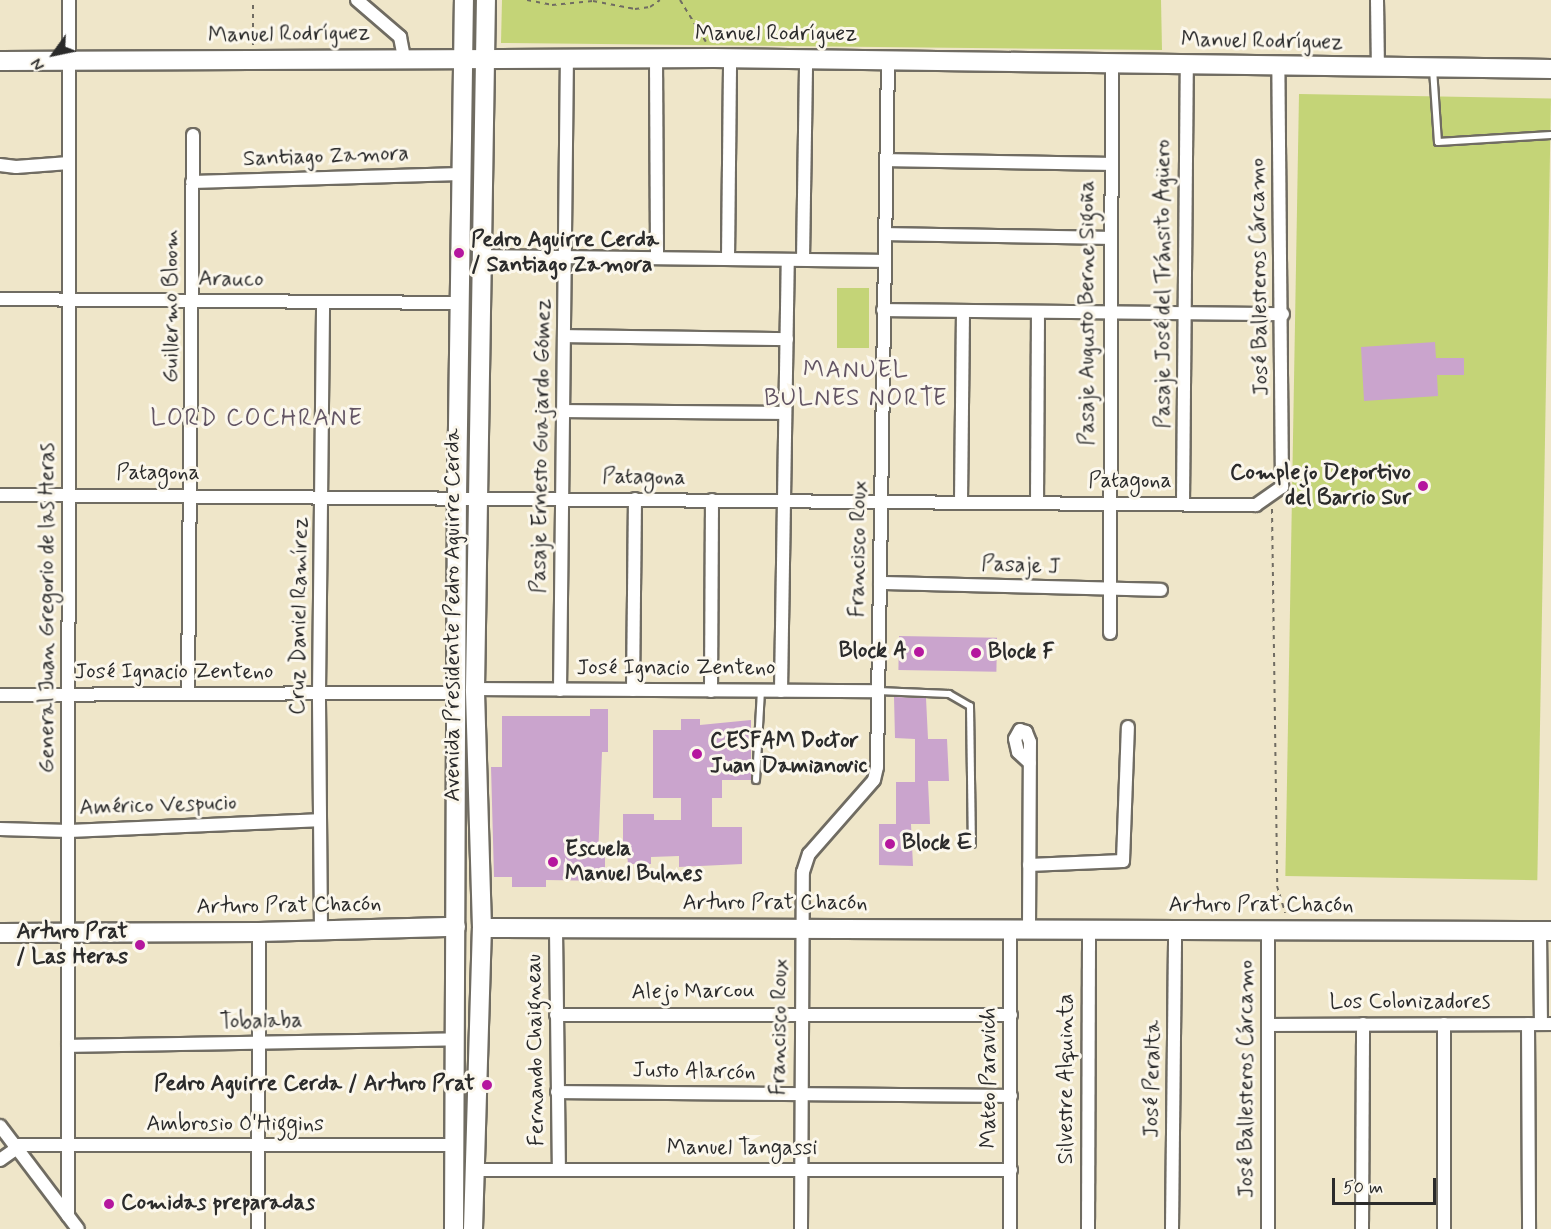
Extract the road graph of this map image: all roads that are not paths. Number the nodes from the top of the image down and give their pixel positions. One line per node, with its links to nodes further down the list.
1 (69, 0): 15 (street, General Juan Gregorio de las Heras)
2 (357, 0): 6 (street)
3 (464, 0): 7 (street, Avenida Presidente Pedro Aguirre Cerda)
4 (486, 0): 8 (street, Avenida Presidente Pedro Aguirre Cerda)
5 (1377, 0): 19 (street)
6 (404, 57): 7 (street, Manuel Rodríguez); 15 (street, Manuel Rodríguez)
7 (463, 57): 8 (street, Manuel Rodríguez); 28 (street, Avenida Presidente Pedro Aguirre Cerda)
8 (484, 58): 9 (street, Manuel Rodríguez); 32 (street, Avenida Presidente Pedro Aguirre Cerda)
9 (567, 58): 11 (street, Manuel Rodríguez); 33 (street, Pasaje Ernesto Guajardo Gómez)
10 (722, 58): 11 (street, Manuel Rodríguez); 12 (street, Manuel Rodríguez); 35 (street)
11 (656, 59): 34 (street)
12 (807, 59): 13 (street, Manuel Rodríguez); 36 (street)
13 (888, 60): 16 (street, Manuel Rodríguez); 24 (street, Francisco Roux)
14 (0, 61): 15 (street, Manuel Rodríguez)
15 (69, 62): 25 (street, General Juan Gregorio de las Heras)
16 (1112, 64): 17 (street, Manuel Rodríguez); 26 (street, Pasaje Augusto Berne Sigoña)
17 (1187, 65): 18 (street, Manuel Rodríguez); 49 (street, Pasaje José del Tránsito Agüero)
18 (1278, 67): 19 (street, Manuel Rodríguez); 48 (street, José Ballesteros Cárcamo)
19 (1378, 68): 20 (street, Manuel Rodríguez)
20 (1433, 68): 21 (street, Manuel Rodríguez); 23 (lane)
21 (1551, 69)
22 (193, 135): 29 (street, Guillermo Bloom)
23 (1551, 135)
24 (887, 160): 26 (street); 30 (street, Francisco Roux)
25 (69, 163): 27 (street); 40 (street, General Juan Gregorio de las Heras)
26 (1109, 164): 31 (street, Pasaje Augusto Berne Sigoña)
27 (0, 165)
28 (461, 174): 29 (street, Santiago Zamora); 43 (street, Avenida Presidente Pedro Aguirre Cerda)
29 (192, 182): 41 (street, Guillermo Bloom)
30 (887, 234): 31 (street); 38 (street, Francisco Roux)
31 (1109, 238): 47 (street, Pasaje Augusto Berne Sigoña)
32 (479, 256): 33 (street); 59 (street, Avenida Presidente Pedro Aguirre Cerda)
33 (565, 257): 34 (street); 50 (street, Pasaje Ernesto Guajardo Gómez)
34 (657, 258): 35 (street)
35 (728, 259): 37 (street)
36 (803, 259): 37 (street); 38 (street)
37 (788, 260): 51 (street)
38 (885, 261): 44 (street, Francisco Roux)
39 (0, 300): 40 (street, Arauco)
40 (69, 300): 41 (street, Arauco); 56 (street, General Juan Gregorio de las Heras)
41 (194, 301): 42 (street, Arauco); 57 (street, Guillermo Bloom)
42 (324, 302): 43 (street, Arauco); 61 (street, Cruz Daniel Ramírez)
43 (462, 303): 58 (street, Avenida Presidente Pedro Aguirre Cerda)
44 (883, 310): 45 (street); 65 (street, Francisco Roux)
45 (963, 312): 46 (street); 67 (street)
46 (1038, 313): 47 (street); 68 (street)
47 (1108, 314): 49 (street); 66 (street, Pasaje Augusto Berne Sigoña)
48 (1283, 314): 49 (street); 54 (street, José Ballesteros Cárcamo)
49 (1185, 315): 69 (street, Pasaje José del Tránsito Agüero)
50 (564, 336): 51 (street); 52 (street, Pasaje Ernesto Guajardo Gómez)
51 (787, 339): 53 (street)
52 (564, 411): 53 (street); 60 (street, Pasaje Ernesto Guajardo Gómez)
53 (785, 413): 64 (street)
54 (1282, 487): 69 (street, Patagona)
55 (0, 495): 56 (street, Patagona)
56 (69, 495): 57 (street, Patagona); 85 (street, General Juan Gregorio de las Heras)
57 (191, 495): 61 (street, Patagona); 81 (street, Guillermo Bloom)
58 (457, 497): 59 (street, Patagona); 61 (street, Patagona); 83 (street, Avenida Presidente Pedro Aguirre Cerda)
59 (478, 497): 60 (street, Patagona); 74 (street, Avenida Presidente Pedro Aguirre Cerda)
60 (563, 497): 62 (street, Patagona); 75 (street, Pasaje Ernesto Guajardo Gómez)
61 (323, 498): 82 (street, Cruz Daniel Ramírez)
62 (634, 499): 63 (street, Patagona); 76 (street)
63 (712, 500): 64 (street, Patagona); 77 (street)
64 (784, 500): 65 (street, Patagona); 79 (street)
65 (880, 501): 67 (street, Patagona); 70 (street, Francisco Roux)
66 (1109, 502): 68 (street, Patagona); 69 (street, Patagona); 71 (street, Pasaje Augusto Berne Sigoña)
67 (961, 503): 68 (street, Patagona)
68 (1037, 503)
69 (1183, 503)
70 (880, 583): 71 (street, Pasaje J); 80 (street, Francisco Roux)
71 (1109, 590): 72 (street, Pasaje J); 73 (street, Pasaje Augusto Berne Sigoña)
72 (1161, 590)
73 (1110, 633)
74 (475, 690): 75 (street, José Ignacio Zenteno); 83 (street); 96 (street, Avenida Presidente Pedro Aguirre Cerda)
75 (560, 690): 76 (street, José Ignacio Zenteno)
76 (633, 690): 77 (street, José Ignacio Zenteno)
77 (711, 691): 78 (street, José Ignacio Zenteno)
78 (761, 691): 79 (street, José Ignacio Zenteno); 88 (lane)
79 (781, 691): 80 (street, José Ignacio Zenteno)
80 (878, 691): 92 (lane); 97 (street, Francisco Roux)
81 (188, 693): 82 (street, José Ignacio Zenteno); 85 (street, José Ignacio Zenteno)
82 (318, 693): 83 (street, José Ignacio Zenteno); 89 (street, Cruz Daniel Ramírez)
83 (456, 693): 94 (street, Avenida Presidente Pedro Aguirre Cerda)
84 (0, 695): 85 (street, José Ignacio Zenteno)
85 (69, 695): 91 (street, General Juan Gregorio de las Heras)
86 (1128, 727): 93 (street)
87 (1030, 763): 93 (street, Mateo Paravich)
88 (756, 780)
89 (318, 820): 91 (street, Américo Vespucio); 99 (street, Cruz Daniel Ramírez)
90 (0, 829): 91 (street, Américo Vespucio)
91 (69, 831): 103 (street, General Juan Gregorio de las Heras)
92 (972, 844)
93 (1029, 866): 95 (street, Mateo Paravich)
94 (456, 927): 96 (street, Arturo Prat Chacón); 99 (street, Arturo Prat Chacón); 114 (street, Avenida Presidente Pedro Aguirre Cerda)
95 (1019, 927): 97 (street, Arturo Prat Chacón); 98 (street, Arturo Prat Chacón); 109 (street, Mateo Paravich)
96 (482, 928): 100 (street, Arturo Prat Chacón); 127 (street, Avenida Presidente Pedro Aguirre Cerda)
97 (802, 928): 100 (street, Arturo Prat Chacón); 107 (street, Francisco Roux)
98 (1089, 929): 101 (street, Arturo Prat Chacón); 137 (street, Silvestre Alquinta)
99 (321, 930): 106 (street, Arturo Prat Chacón)
100 (556, 930): 108 (street, Fernando Chaigneau)
101 (1175, 930): 102 (street, Arturo Prat Chacón); 138 (street, José Peralta)
102 (1268, 930): 104 (street, Arturo Prat Chacón); 113 (street, José Ballesteros Cárcamo)
103 (69, 931): 105 (street, Arturo Prat Chacón); 106 (street, Arturo Prat Chacón); 116 (street, General Juan Gregorio de las Heras)
104 (1546, 931): 112 (street)
105 (0, 933)
106 (259, 933): 115 (street)
107 (802, 1012): 108 (street, Alejo Marcou); 109 (street, Alejo Marcou); 118 (street, Francisco Roux)
108 (556, 1015): 117 (street, Fernando Chaigneau)
109 (1011, 1015): 119 (street, Mateo Paravich)
110 (1363, 1024): 111 (street, Los Colonizadores); 113 (street, Los Colonizadores); 140 (street)
111 (1444, 1024): 112 (street, Los Colonizadores); 141 (street)
112 (1540, 1024): 142 (street)
113 (1268, 1025): 139 (street, José Ballesteros Cárcamo)
114 (455, 1040): 115 (street, Tobalaba); 121 (street, Avenida Presidente Pedro Aguirre Cerda)
115 (258, 1043): 116 (street, Tobalaba); 124 (street)
116 (68, 1046): 123 (street, General Juan Gregorio de las Heras)
117 (557, 1092): 118 (street, Justo Alarcón); 128 (street, Fernando Chaigneau)
118 (801, 1094): 119 (street, Justo Alarcón); 126 (street, Francisco Roux)
119 (1011, 1096): 129 (street, Mateo Paravich)
120 (0, 1126): 122 (street)
121 (455, 1145): 124 (street, Ambrosio O'Higgins); 133 (street, Avenida Presidente Pedro Aguirre Cerda)
122 (16, 1146): 123 (street, Ambrosio O'Higgins); 125 (street); 130 (street)
123 (68, 1146): 124 (street, Ambrosio O'Higgins); 130 (street, General Juan Gregorio de las Heras)
124 (258, 1146): 132 (street)
125 (0, 1160)
126 (800, 1169): 128 (street, Manuel Tangassi); 129 (street, Manuel Tangassi); 135 (street, Francisco Roux)
127 (474, 1170): 128 (street, Manuel Tangassi); 134 (street, Avenida Presidente Pedro Aguirre Cerda)
128 (559, 1170)
129 (1011, 1170): 136 (street, Mateo Paravich)
130 (68, 1216): 131 (street)
131 (78, 1229)
132 (258, 1229)
133 (454, 1229)
134 (473, 1229)
135 (801, 1229)
136 (1010, 1229)
137 (1088, 1229)
138 (1172, 1229)
139 (1268, 1229)
140 (1362, 1229)
141 (1444, 1229)
142 (1529, 1229)

